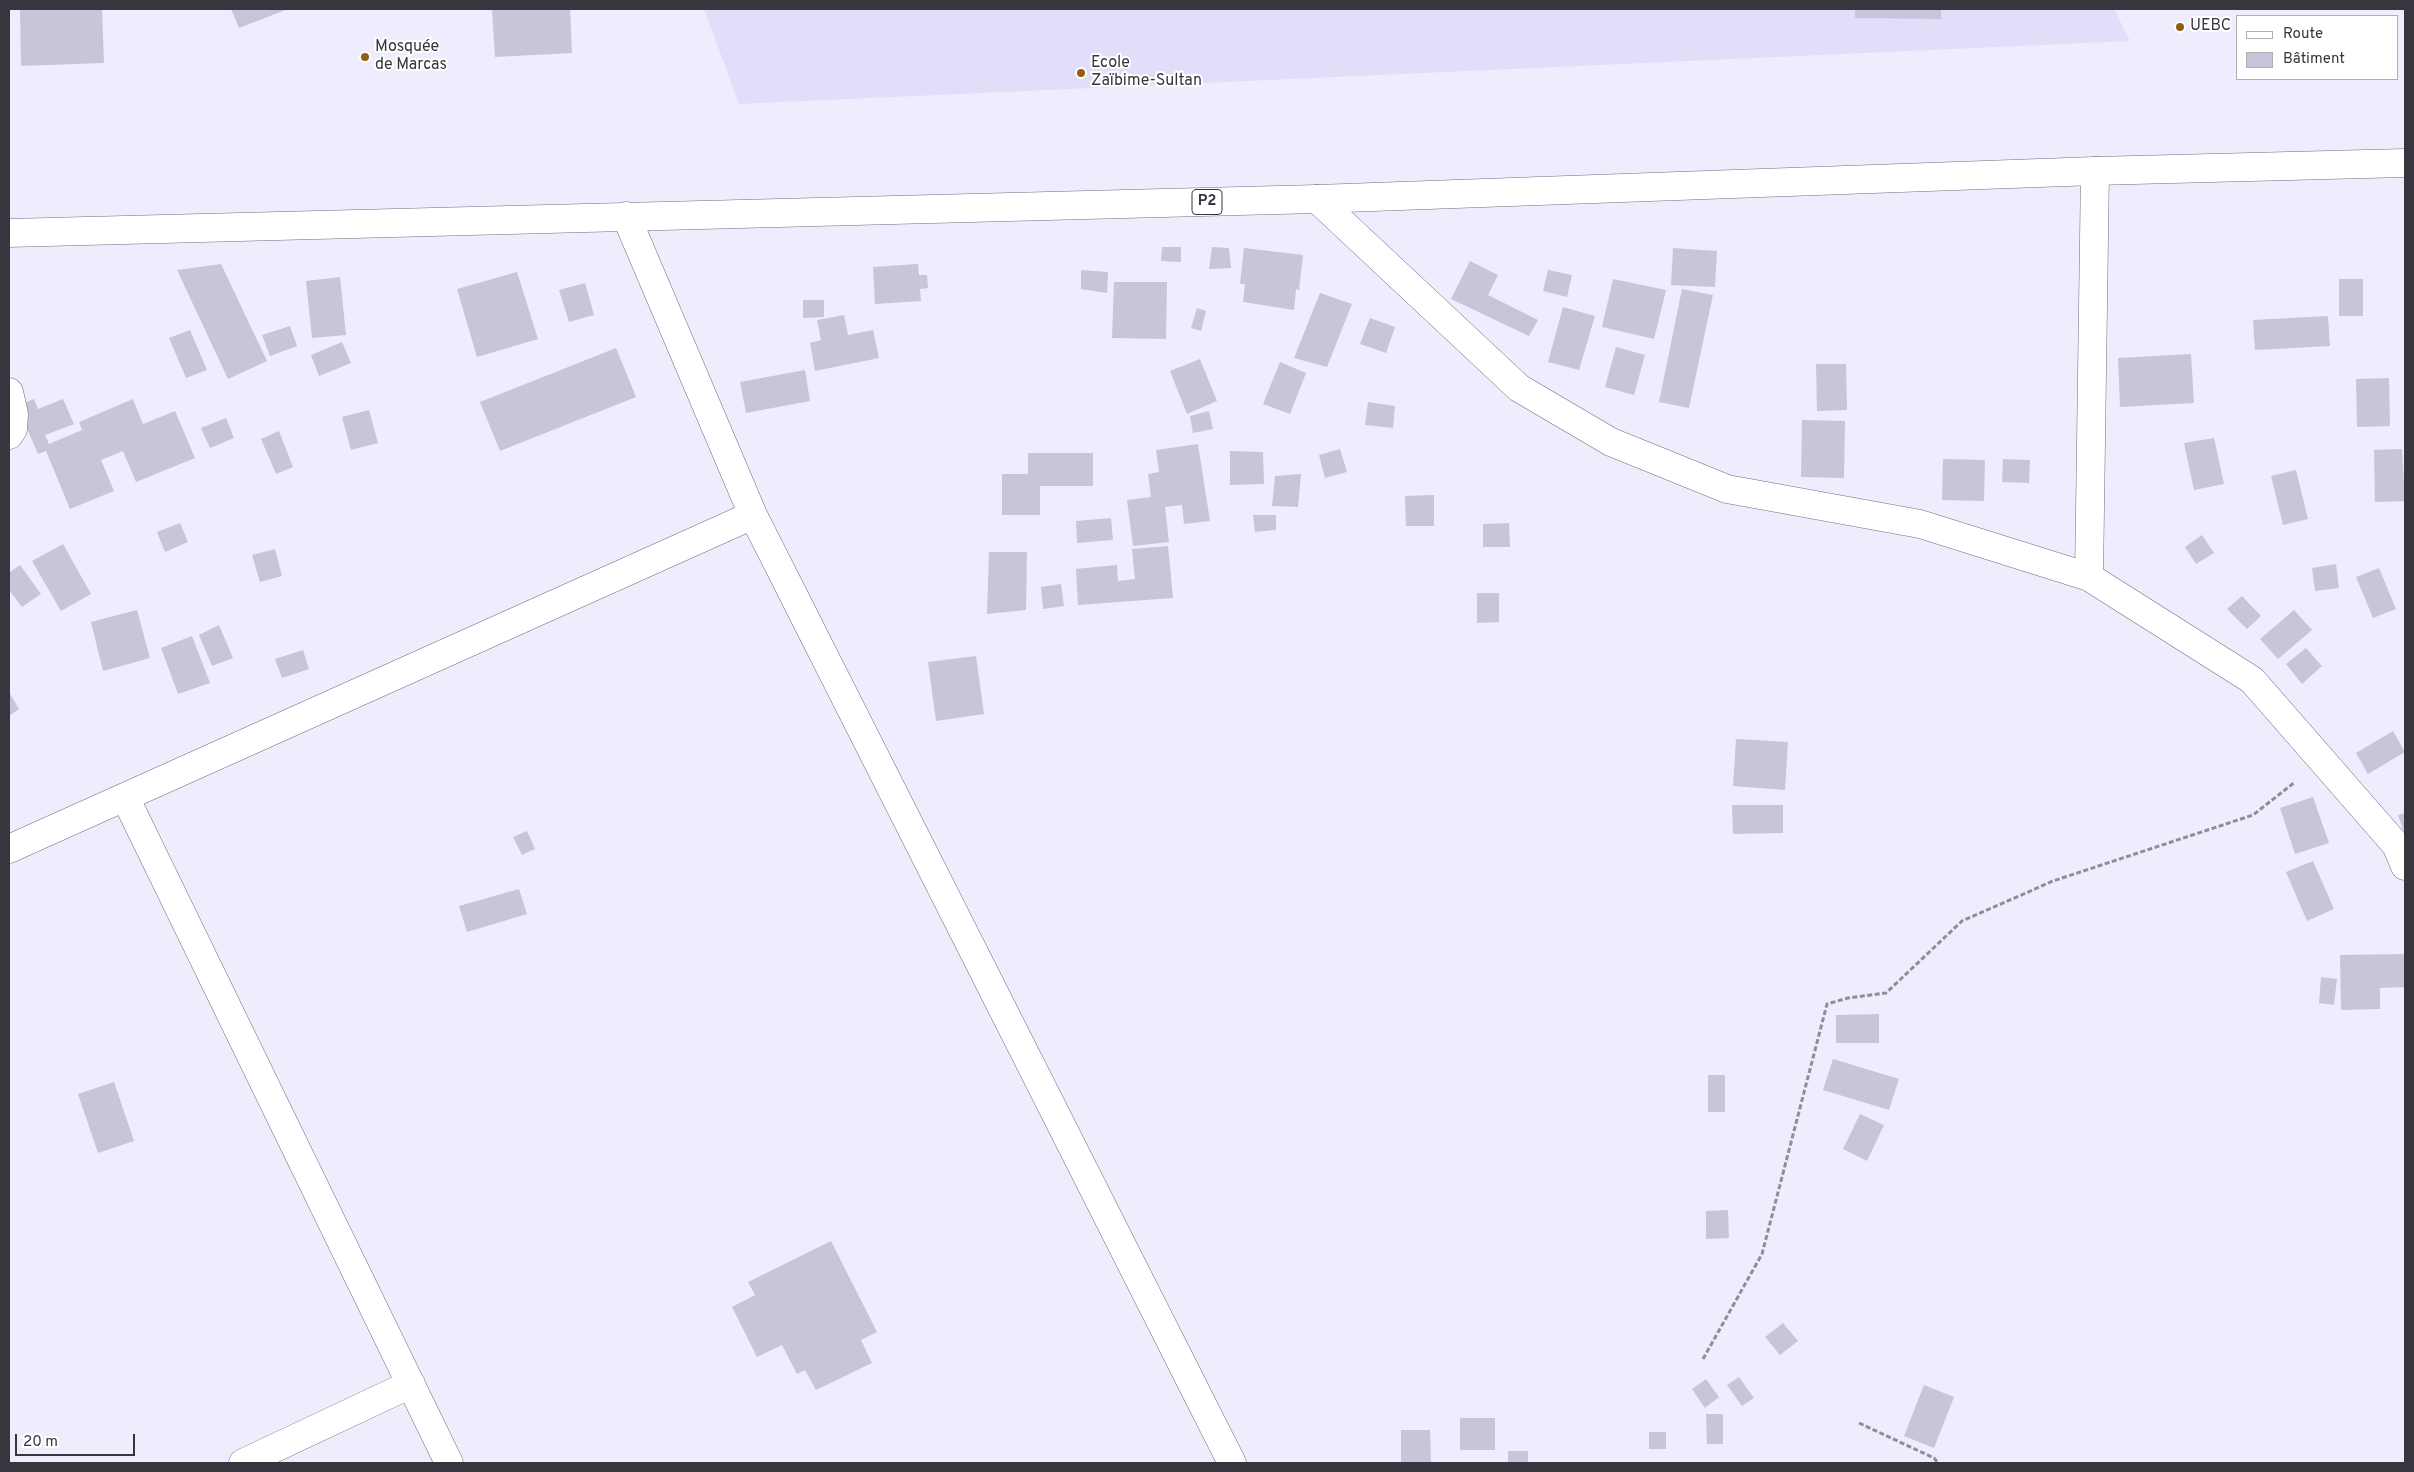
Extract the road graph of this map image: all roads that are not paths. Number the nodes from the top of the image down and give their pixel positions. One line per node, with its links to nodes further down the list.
1 (2405, 163): 2 (main road, P2)
2 (2095, 170): 3 (main road, P2); 9 (main road)
3 (1316, 199): 4 (main road, P2); 9 (main road)
4 (626, 216): 5 (main road, P2); 8 (main road)
5 (9, 232)
6 (9, 392): 7 (main road)
7 (9, 435)
8 (753, 515): 10 (main road); 16 (main road)
9 (2089, 577): 12 (main road)
10 (125, 797): 11 (main road); 13 (main road)
11 (9, 849)
12 (2405, 866)
13 (411, 1384): 14 (main road); 15 (main road)
14 (243, 1463)
15 (449, 1463)
16 (1232, 1463)

